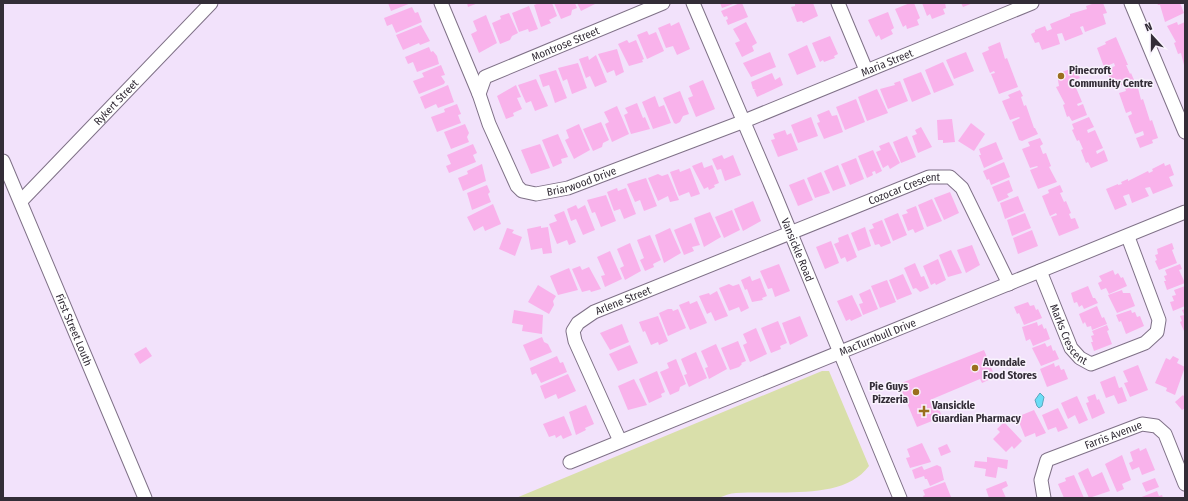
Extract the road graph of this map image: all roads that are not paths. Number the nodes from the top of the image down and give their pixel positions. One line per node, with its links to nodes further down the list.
1 (211, 3): 13 (street, Rykert Street)
2 (441, 3): 9 (street, Briarwood Drive)
3 (663, 3): 9 (street, Montrose Street)
4 (693, 3): 10 (street, Vansickle Road)
5 (838, 3): 8 (street)
6 (1032, 3): 8 (street, Maria Street)
7 (1131, 3): 11 (street)
8 (866, 70): 10 (street, Maria Street)
9 (479, 94): 10 (street, Briarwood Drive)
10 (742, 122): 15 (street, Vansickle Road)
11 (1185, 132)
12 (3, 160): 13 (street, First Street Louth)
13 (21, 201): 23 (street, First Street Louth)
14 (1185, 212): 16 (street, MacTurnbull Drive)
15 (791, 233): 18 (street, Cozocar Crescent); 19 (street, Vansickle Road); 20 (street, Arlene Street)
16 (1128, 237): 17 (street, MacTurnbull Drive); 17 (street, Marks Crescent)
17 (1040, 271): 18 (street, MacTurnbull Drive)
18 (1009, 284): 19 (street, MacTurnbull Drive)
19 (840, 351): 20 (street, MacTurnbull Drive); 24 (street, Vansickle Road)
20 (620, 441): 21 (street, MacTurnbull Drive)
21 (570, 462)
22 (1185, 484): 25 (street, Farris Avenue)
23 (144, 498)
24 (900, 498)
25 (1044, 498)

